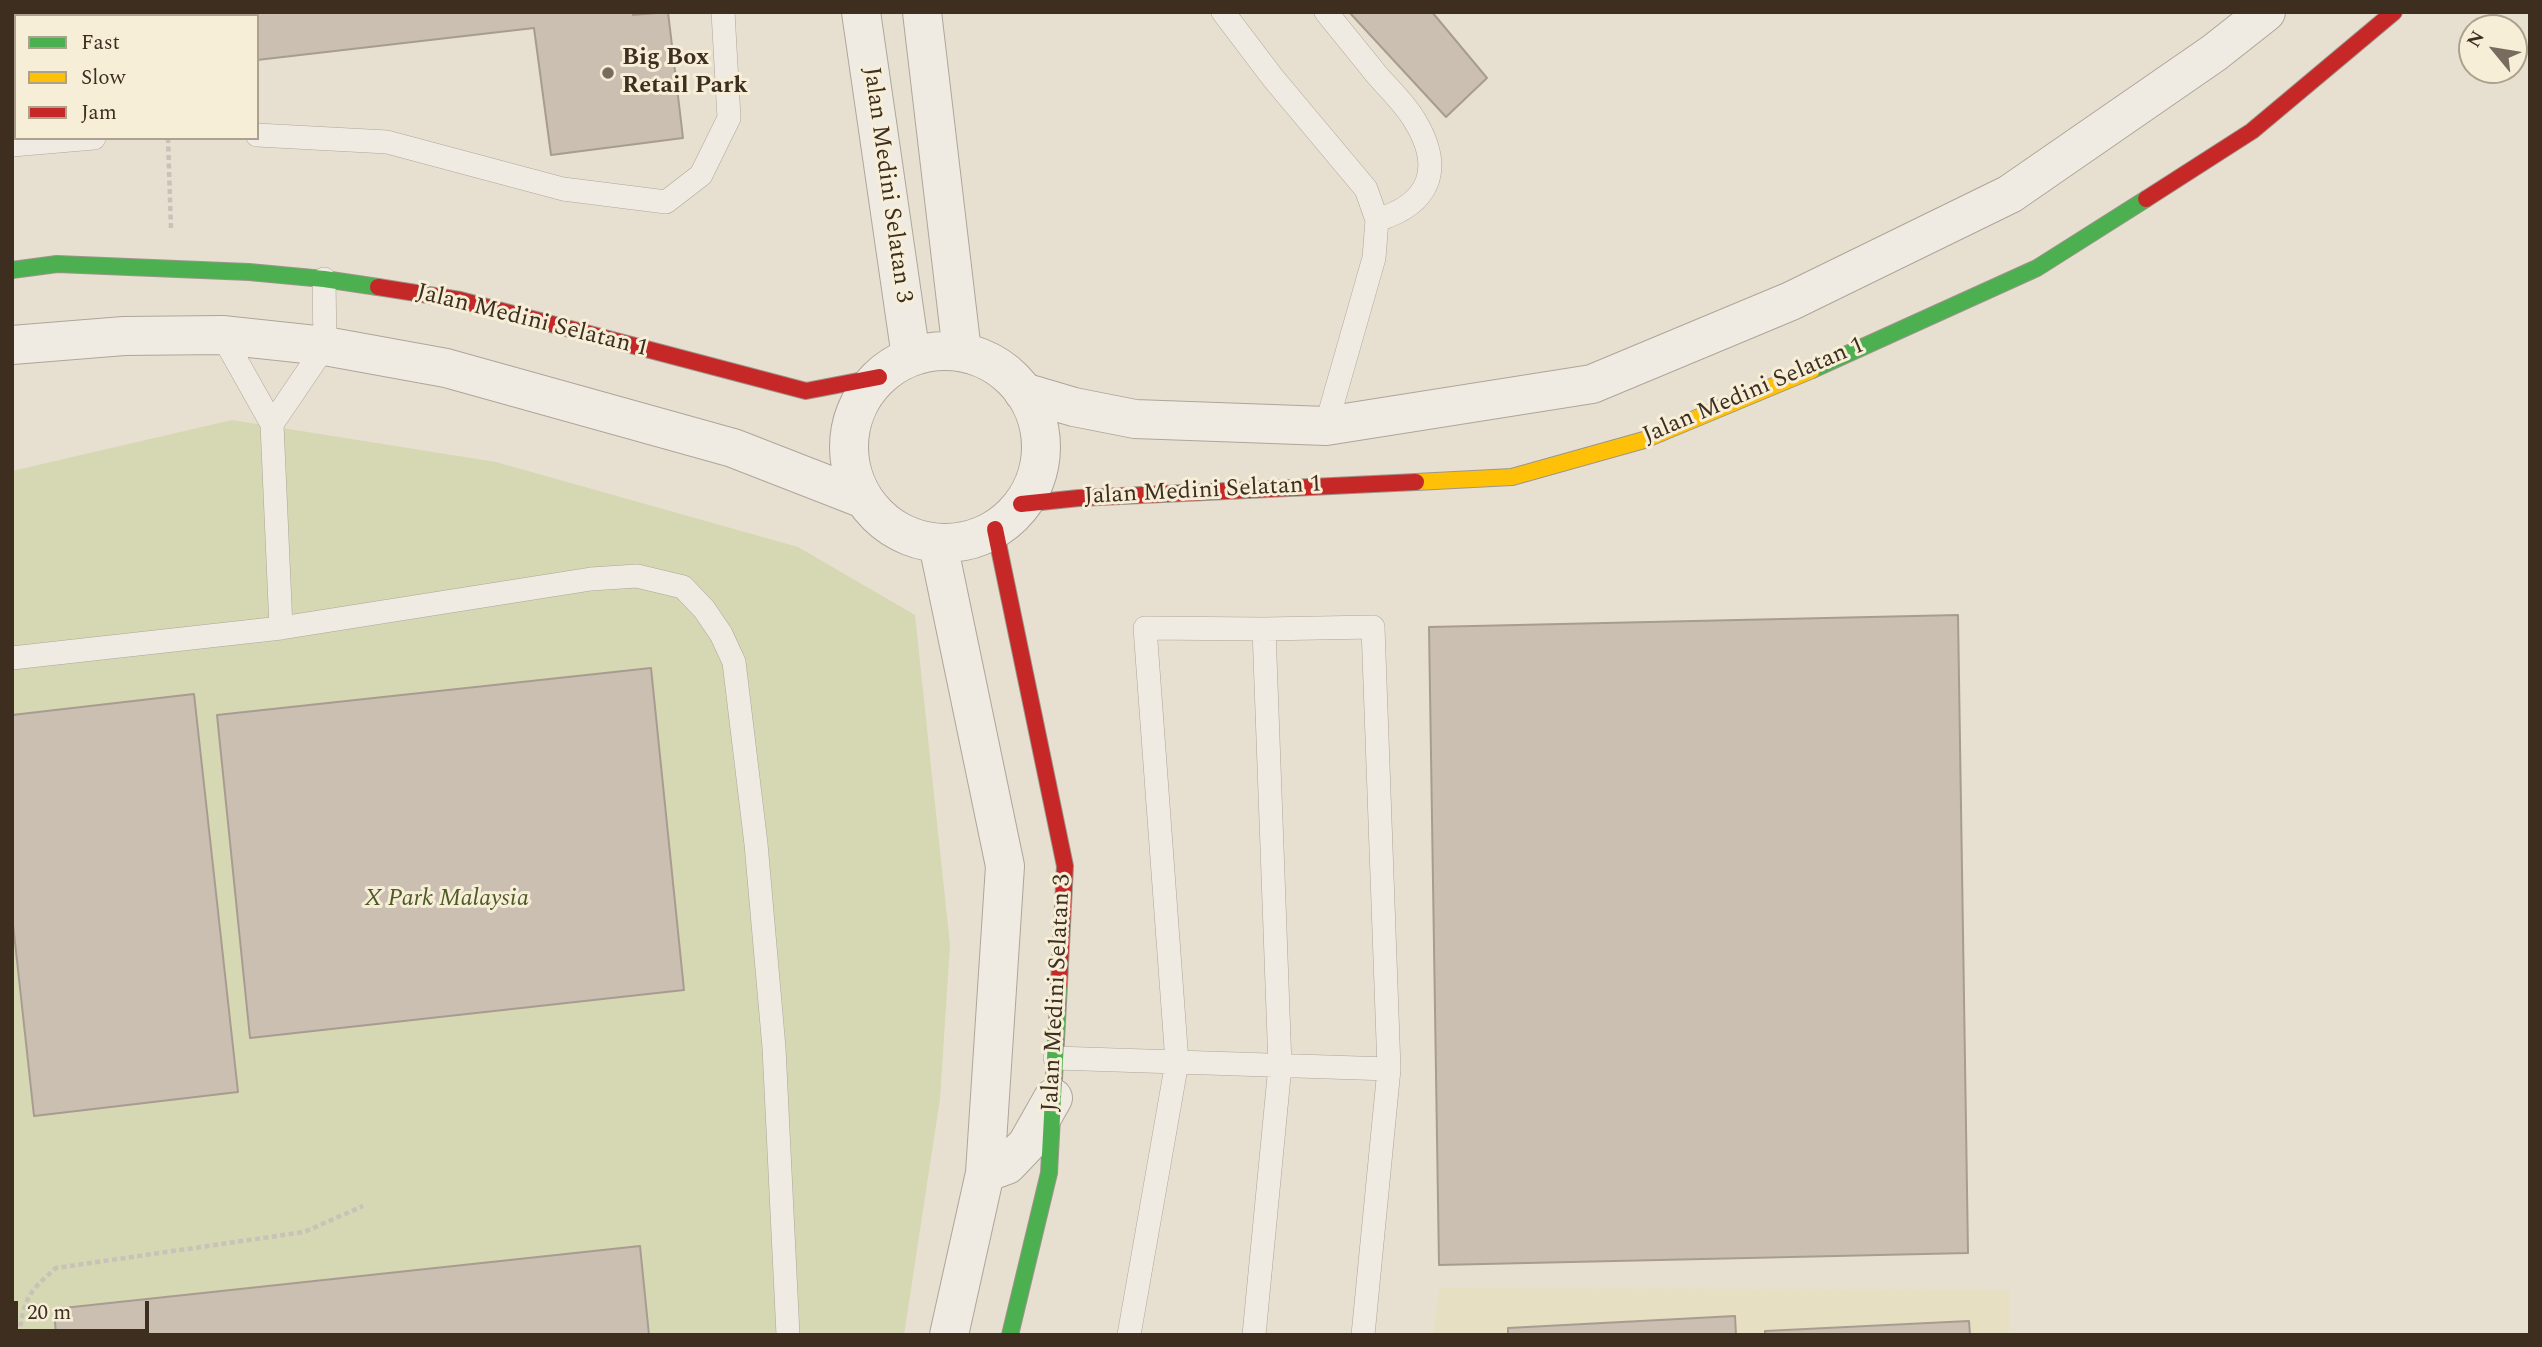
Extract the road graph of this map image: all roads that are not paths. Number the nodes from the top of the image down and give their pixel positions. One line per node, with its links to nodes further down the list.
1 (723, 12): 8 (lane)
2 (861, 12): 20 (street, Jalan Medini Selatan 3)
3 (922, 12): 19 (street)
4 (1223, 12): 11 (lane)
5 (1326, 12): 11 (lane)
6 (2266, 12): 24 (street)
7 (2394, 12): 26 (street, Jalan Medini Selatan 1)
8 (259, 135)
9 (70, 140): 10 (lane)
10 (12, 145)
11 (1377, 220): 24 (lane)
12 (12, 259): 13 (lane)
13 (57, 264): 14 (street, Jalan Medini Selatan 1); 15 (street, Jalan Medini Selatan 1)
14 (12, 270)
15 (324, 279): 18 (lane); 21 (street, Jalan Medini Selatan 1)
16 (222, 335): 17 (street); 18 (street); 23 (lane)
17 (12, 345)
18 (325, 346): 23 (lane); 25 (street)
19 (962, 352): 20 (street); 22 (street)
20 (911, 357): 21 (street)
21 (879, 377): 25 (street)
22 (1023, 392): 24 (street); 26 (street)
23 (272, 424): 28 (lane)
24 (1326, 426)
25 (864, 499): 27 (street)
26 (1008, 516): 27 (street); 31 (street, Jalan Medini Selatan 3)
27 (938, 544): 36 (street)
28 (281, 628): 30 (lane); 37 (lane)
29 (1264, 629): 32 (lane); 33 (lane); 34 (lane)
30 (12, 658)
31 (1055, 1058): 32 (lane); 35 (street, Jalan Medini Selatan 3)
32 (1177, 1062): 33 (lane); 40 (lane)
33 (1280, 1066): 34 (lane); 41 (lane)
34 (1390, 1069): 42 (lane)
35 (1053, 1098): 36 (street); 39 (street, Jalan Medini Selatan 3)
36 (985, 1173): 38 (street)
37 (788, 1335)
38 (949, 1335)
39 (1010, 1335)
40 (1129, 1335)
41 (1254, 1335)
42 (1363, 1335)

